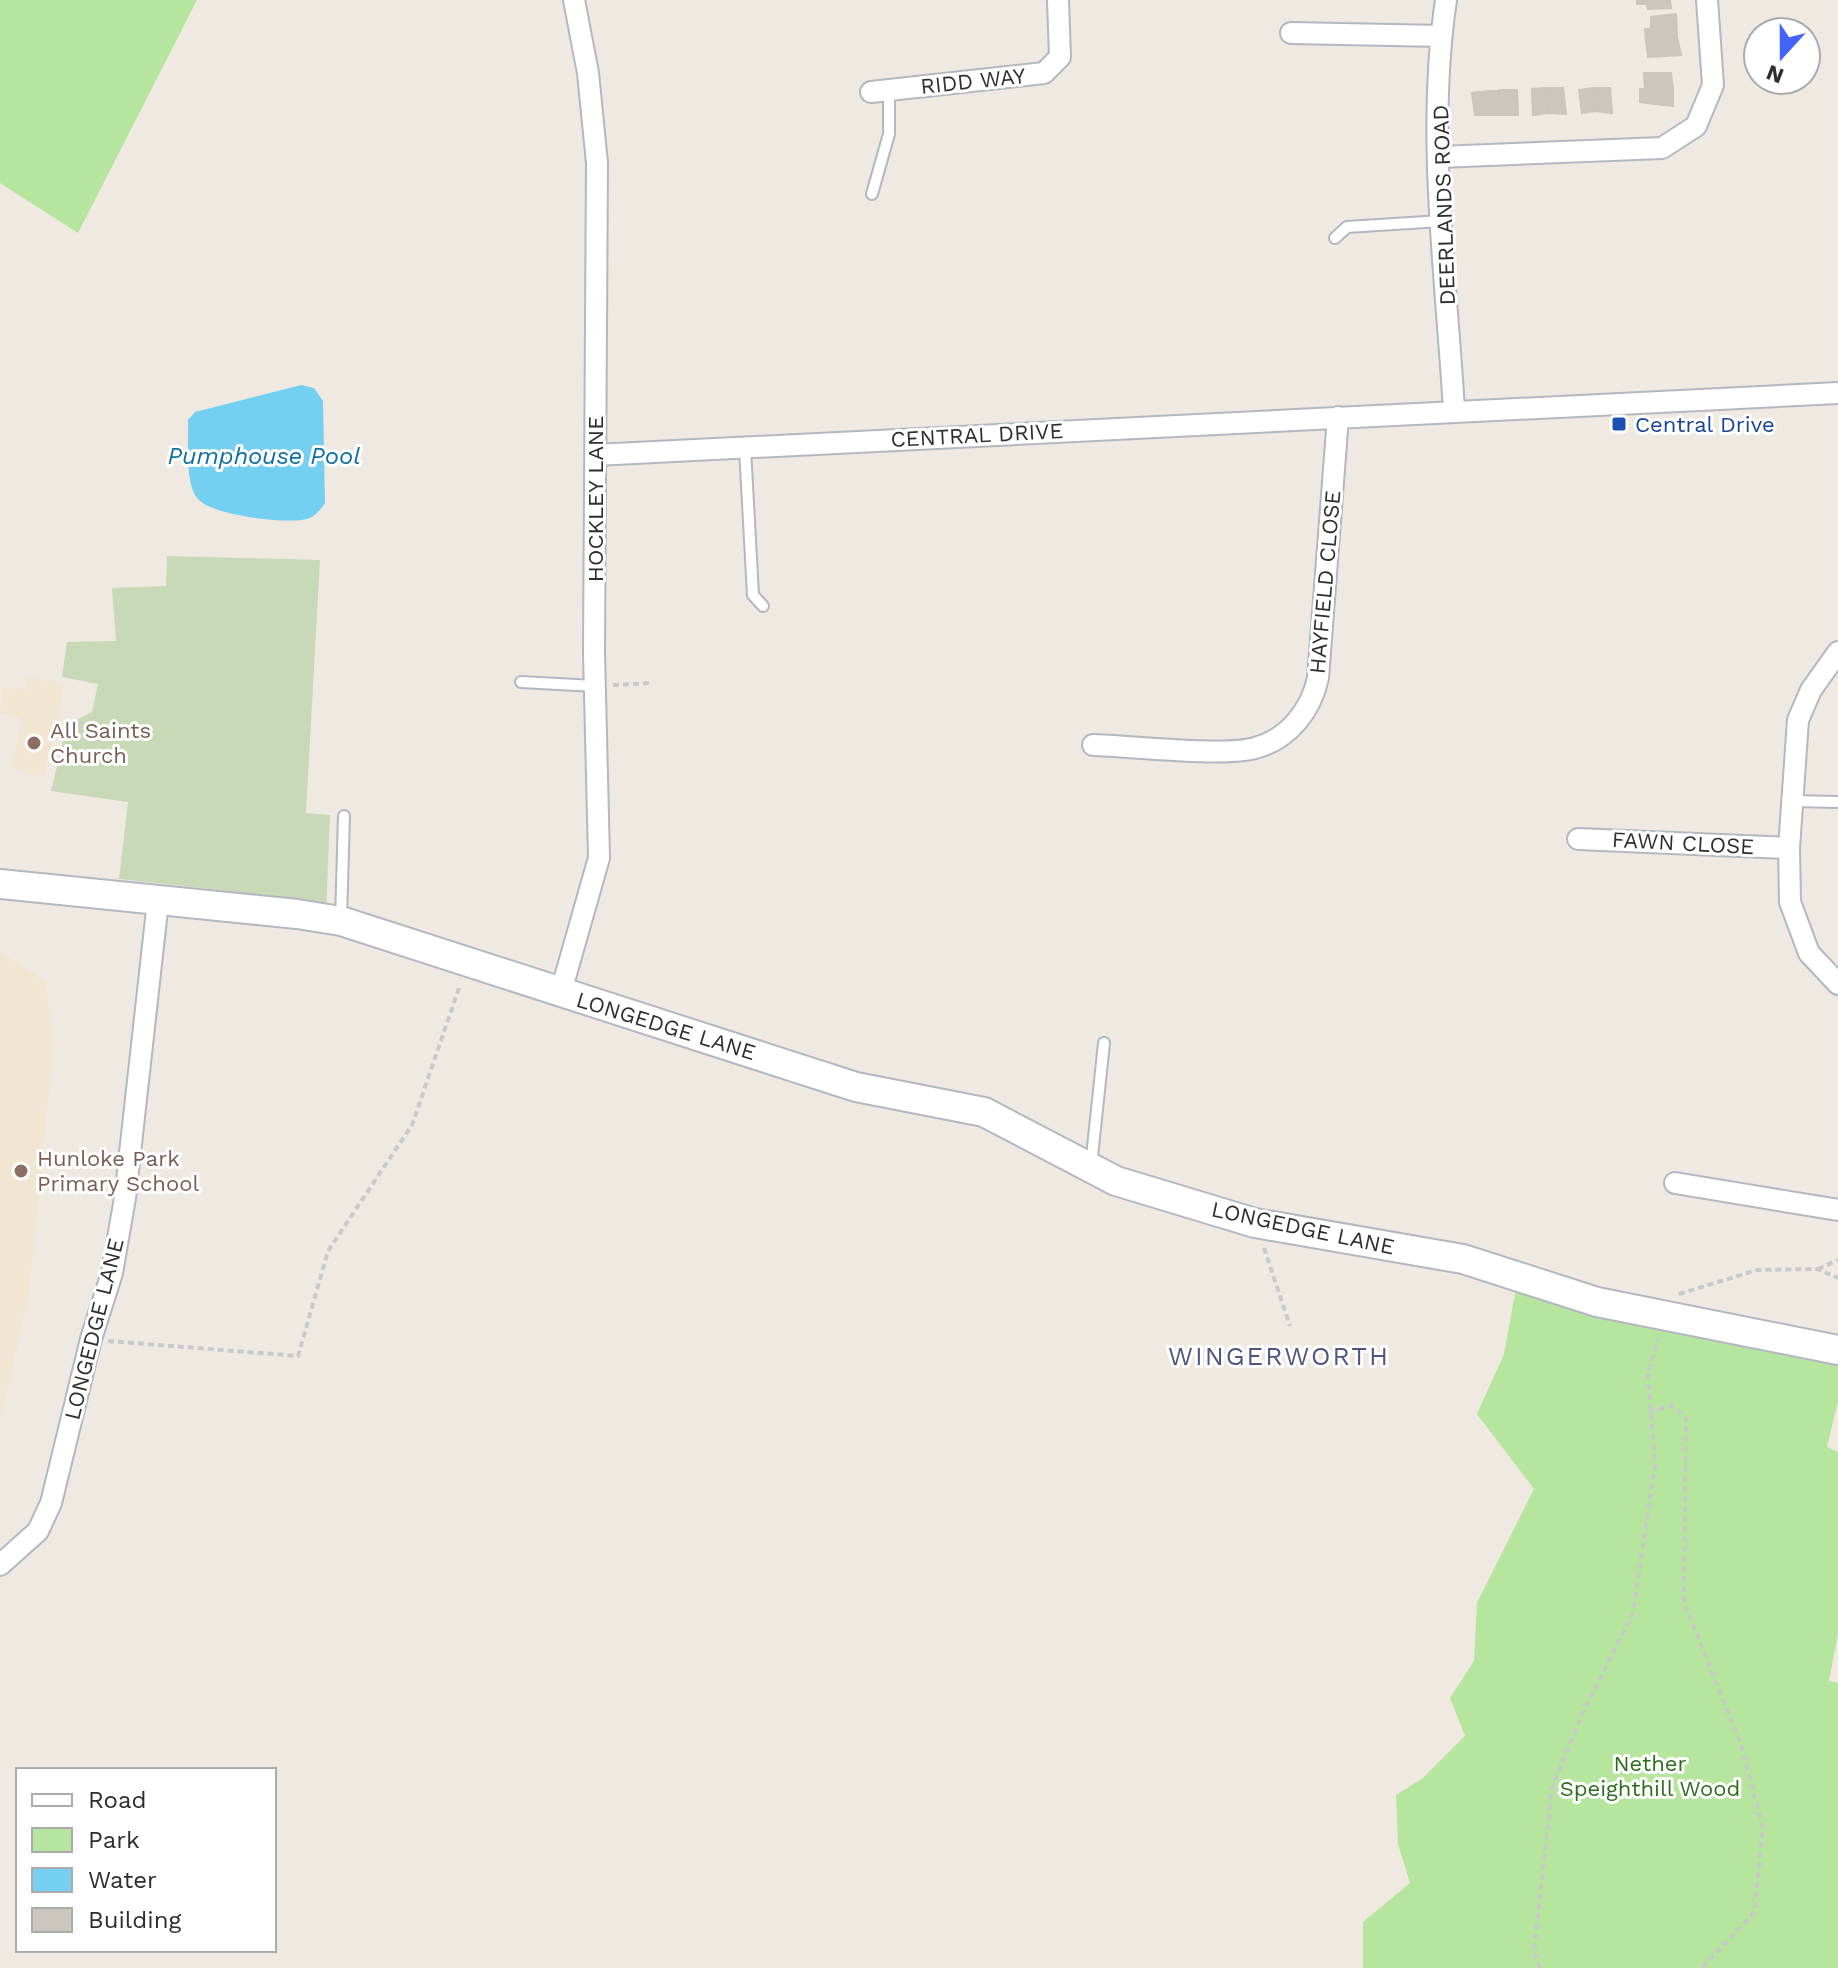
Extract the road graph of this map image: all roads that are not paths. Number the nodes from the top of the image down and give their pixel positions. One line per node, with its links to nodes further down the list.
1 (574, 0): 16 (street, HOCKLEY LANE)
2 (1058, 0): 7 (street, RIDD WAY)
3 (1446, 0): 6 (street, DEERLANDS ROAD)
4 (1707, 0): 8 (street)
5 (1291, 33): 6 (street)
6 (1441, 36): 8 (street, DEERLANDS ROAD)
7 (880, 92): 9 (lane)
8 (1439, 157): 10 (street, DEERLANDS ROAD)
9 (872, 194)
10 (1443, 221): 11 (lane); 13 (street, DEERLANDS ROAD)
11 (1335, 238)
12 (1838, 393): 13 (street, CENTRAL DRIVE)
13 (1454, 410): 14 (street, CENTRAL DRIVE)
14 (1338, 417): 15 (street, CENTRAL DRIVE); 21 (street, HAYFIELD CLOSE)
15 (745, 448): 16 (street, CENTRAL DRIVE); 17 (lane)
16 (595, 455): 20 (street, HOCKLEY LANE)
17 (763, 606)
18 (1838, 652): 22 (street)
19 (521, 682): 20 (lane)
20 (595, 686): 31 (street, HOCKLEY LANE)
21 (1093, 745)
22 (1792, 801): 23 (lane); 26 (street)
23 (1838, 802)
24 (344, 816): 29 (lane)
25 (1578, 839): 26 (street, FAWN CLOSE)
26 (1789, 848): 30 (street)
27 (0, 884): 28 (street)
28 (158, 901): 29 (street, LONGEDGE LANE); 37 (street, LONGEDGE LANE)
29 (341, 921): 31 (street, LONGEDGE LANE)
30 (1838, 984)
31 (560, 995): 33 (street, LONGEDGE LANE)
32 (1104, 1043): 33 (lane)
33 (1091, 1168): 36 (street, LONGEDGE LANE)
34 (1675, 1183): 35 (street)
35 (1838, 1210)
36 (1838, 1350)
37 (0, 1565)

